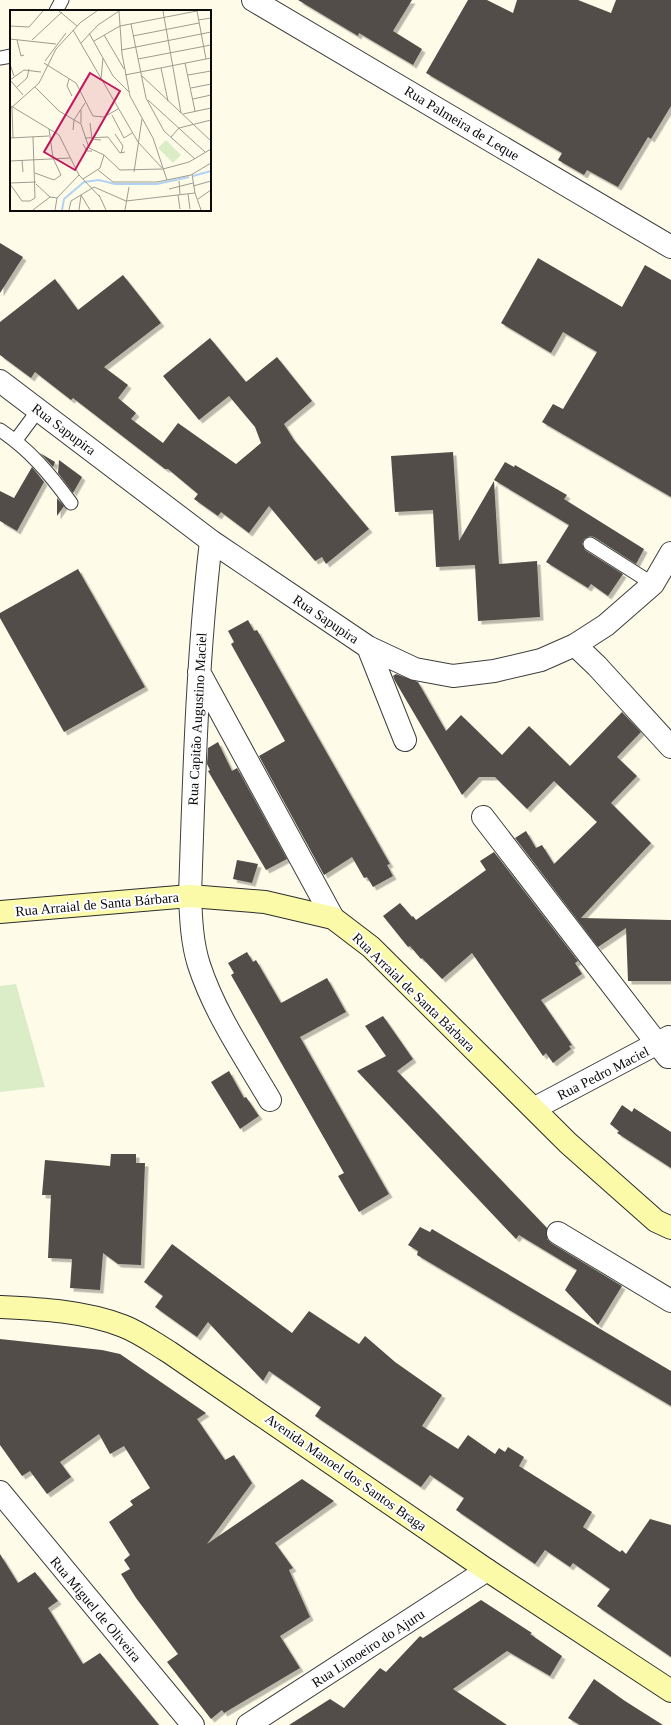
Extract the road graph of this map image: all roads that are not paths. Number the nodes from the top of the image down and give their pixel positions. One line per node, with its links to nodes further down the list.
1 (62, 0): 3 (lane)
2 (253, 0): 6 (street, Rua Palmeira de Leque)
3 (57, 10)
4 (10, 56): 5 (lane)
5 (0, 58)
6 (671, 247)
7 (0, 381): 8 (street, Rua Sapupira)
8 (39, 409): 10 (lane); 12 (street, Rua Sapupira)
9 (0, 430): 10 (lane)
10 (16, 440): 11 (lane)
11 (71, 503)
12 (211, 541): 17 (street, Rua Sapupira); 18 (street, Rua Capitão Augustino Maciel)
13 (590, 544): 15 (lane)
14 (671, 553): 15 (street, Rua Sapupira)
15 (653, 584): 16 (street, Rua Sapupira)
16 (575, 645): 17 (street, Rua Sapupira); 20 (street)
17 (368, 647): 19 (street)
18 (198, 670): 22 (street, Rua Capitão Augustino Maciel); 24 (street)
19 (405, 740)
20 (671, 747)
21 (483, 817): 25 (street)
22 (190, 896): 23 (street, Rua Arraial de Santa Bárbara); 24 (street, Rua Arraial de Santa Bárbara); 26 (street, Rua Capitão Augustino Maciel)
23 (0, 912)
24 (333, 918): 27 (street, Rua Arraial de Santa Bárbara)
25 (667, 1045): 27 (street, Rua Pedro Maciel)
26 (270, 1100)
27 (535, 1108): 28 (street, Rua Arraial de Santa Bárbara)
28 (671, 1228)
29 (558, 1233): 30 (street)
30 (671, 1301)
31 (0, 1307): 33 (street, Avenida Manoel dos Santos Braga)
32 (0, 1492): 35 (street, Rua Miguel de Oliveira)
33 (487, 1570): 34 (street, Avenida Manoel dos Santos Braga); 36 (street, Rua Limoeiro do Ajuru)
34 (671, 1691)
35 (193, 1725)
36 (248, 1725)

